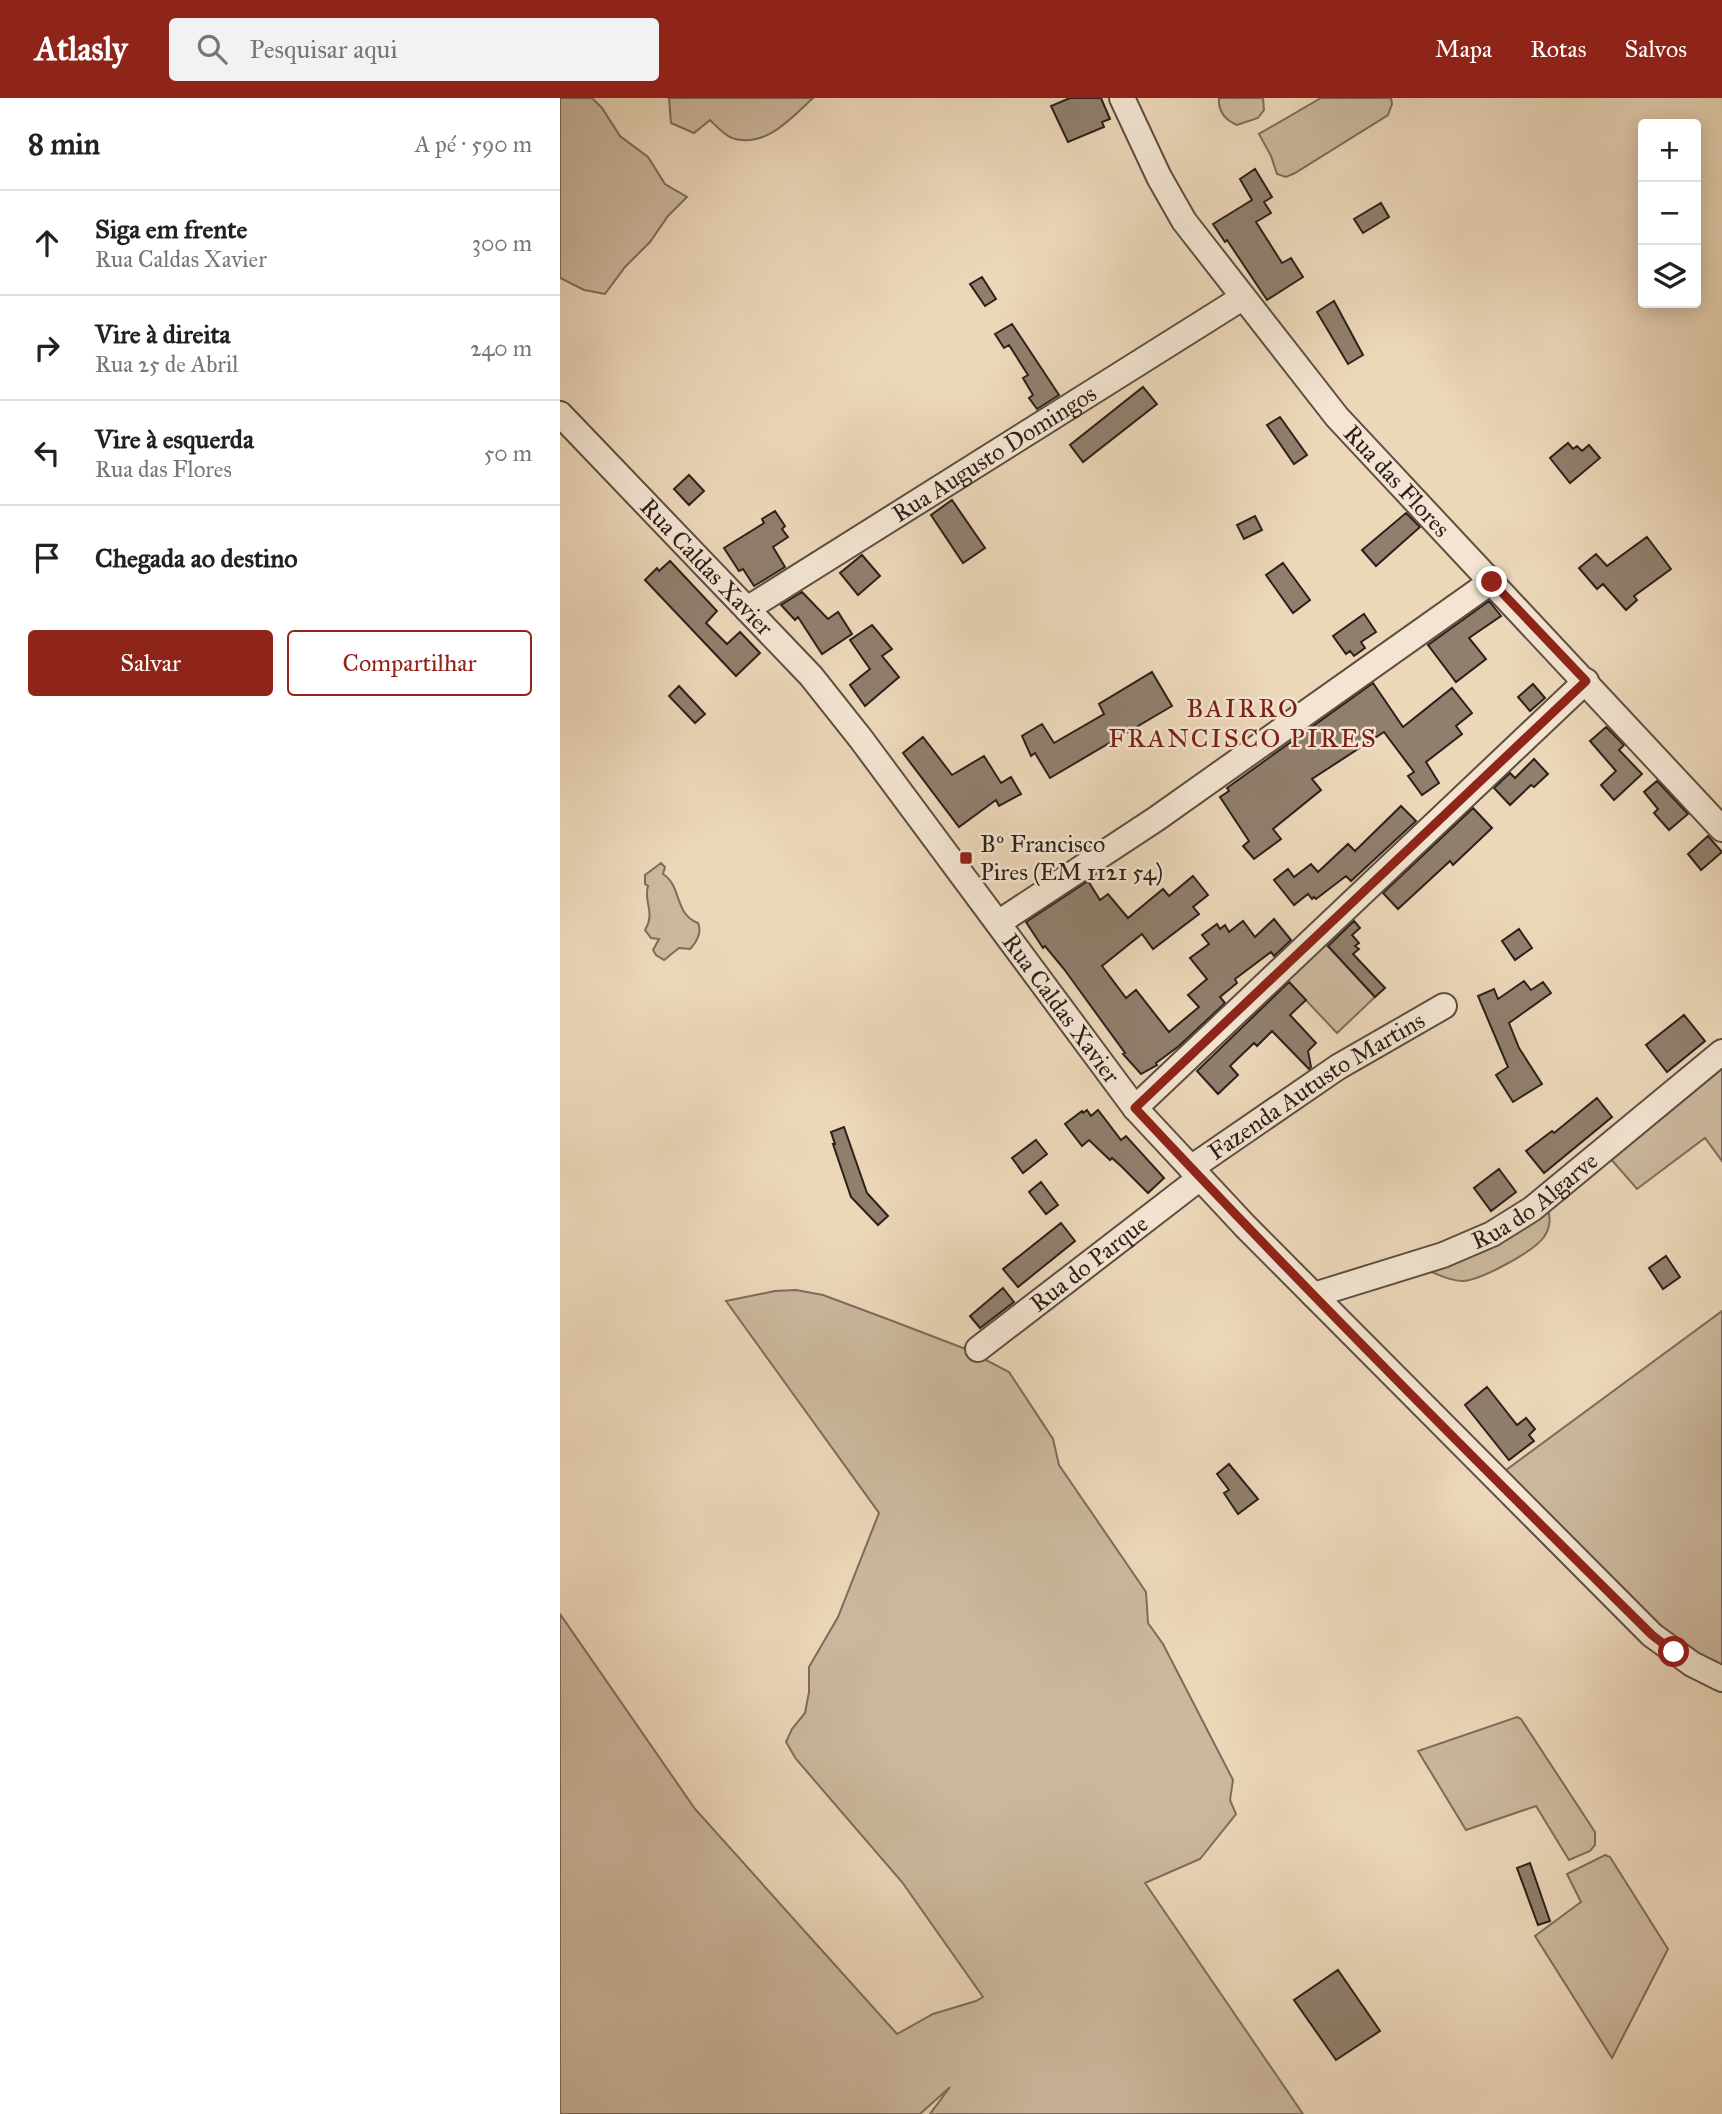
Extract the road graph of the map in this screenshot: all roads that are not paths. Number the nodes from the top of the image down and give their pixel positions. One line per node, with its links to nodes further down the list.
1 (1122, 98): 2 (street, Rua das Flores)
2 (1242, 298): 4 (street, Rua das Flores); 5 (street, Rua Augusto Domingos)
3 (560, 414): 5 (street, Rua Caldas Xavier)
4 (1492, 582): 6 (street, Rua das Flores); 8 (street)
5 (747, 609): 8 (street, Rua Caldas Xavier)
6 (1586, 681): 7 (street, Rua das Flores); 11 (street)
7 (1722, 829)
8 (998, 923): 11 (street, Rua Caldas Xavier)
9 (1444, 1006): 12 (street, Fazenda Autusto Martins)
10 (1722, 1052): 13 (street, Rua do Algarve)
11 (1135, 1108): 12 (street, Rua Caldas Xavier)
12 (1196, 1173): 13 (street, Rua Caldas Xavier); 14 (street, Rua do Parque)
13 (1314, 1295): 15 (street, Rua Caldas Xavier)
14 (978, 1349)
15 (1722, 1679)

